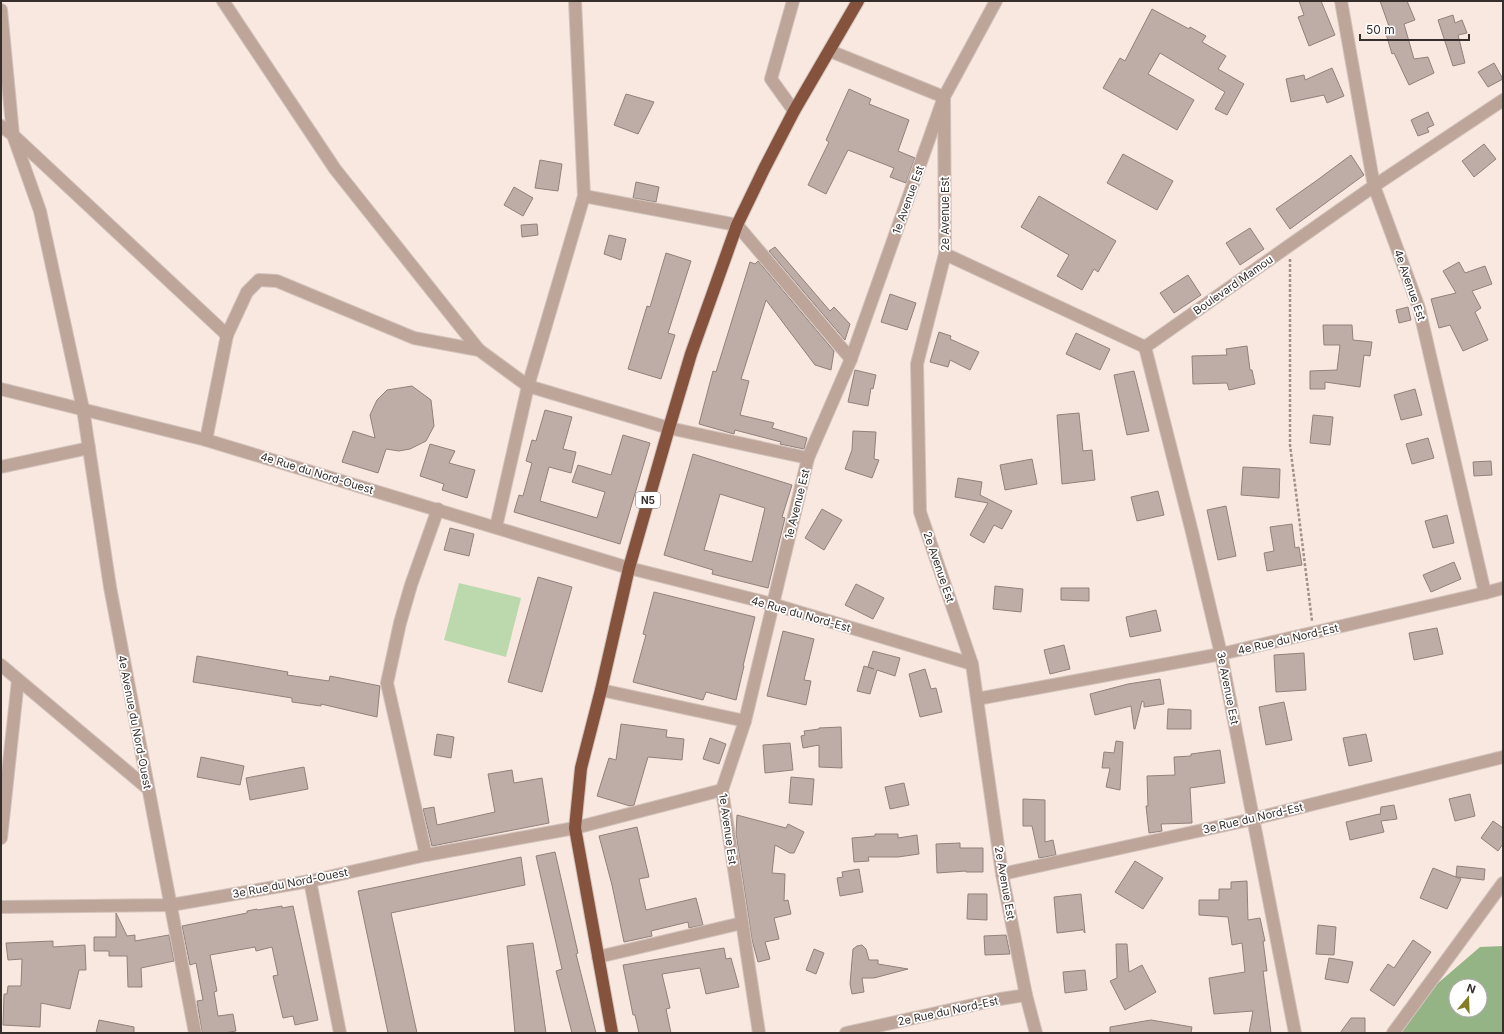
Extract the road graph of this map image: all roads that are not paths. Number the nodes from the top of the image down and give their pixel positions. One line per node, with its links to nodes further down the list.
1 (223, 1): 20 (street)
2 (575, 1): 15 (street)
3 (793, 1): 11 (street)
4 (858, 1): 8 (highway, N5)
5 (996, 1): 9 (street, 1e Avenue Est)
6 (1341, 1): 14 (street, 4e Avenue Est)
7 (1, 10): 13 (street, 4e Avenue du Nord-Ouest)
8 (830, 51): 9 (street); 11 (highway, N5)
9 (944, 97): 17 (street, 2e Avenue Est); 21 (street, 1e Avenue Est)
10 (1503, 100): 14 (street, Boulevard Mamou)
11 (794, 111): 16 (highway, N5)
12 (1, 126): 13 (street)
13 (13, 135): 18 (street); 24 (street, 4e Avenue du Nord-Ouest)
14 (1374, 186): 19 (street, Boulevard Mamou); 34 (street, 4e Avenue Est)
15 (584, 196): 16 (street); 22 (street)
16 (737, 225): 21 (street); 25 (highway, N5)
17 (945, 254): 19 (street); 37 (street, 2e Avenue Est)
18 (227, 335): 20 (street); 26 (street)
19 (1145, 347): 36 (street, 3e Avenue Est)
20 (479, 350): 22 (street)
21 (851, 359): 28 (street, 1e Avenue Est)
22 (528, 386): 25 (street); 31 (street)
23 (1, 389): 24 (street, 4e Rue du Nord-Ouest)
24 (83, 409): 26 (street, 4e Rue du Nord-Ouest); 27 (street, 4e Avenue du Nord-Ouest)
25 (669, 428): 28 (street); 32 (highway, N5)
26 (206, 440): 30 (street, 4e Rue du Nord-Ouest)
27 (89, 448): 29 (street); 44 (street, 4e Avenue du Nord-Ouest)
28 (808, 458): 35 (street, 1e Avenue Est)
29 (1, 467)
30 (438, 509): 31 (street, 4e Rue du Nord-Ouest); 49 (street)
31 (496, 527): 32 (street, 4e Rue du Nord-Ouest)
32 (629, 568): 35 (street, 4e Rue du Nord-Est); 40 (highway, N5)
33 (1503, 588): 34 (street, 4e Rue du Nord-Est)
34 (1485, 593): 36 (street, 4e Rue du Nord-Est)
35 (772, 604): 37 (street, 4e Rue du Nord-Est); 42 (street, 1e Avenue Est)
36 (1221, 654): 41 (street, 4e Rue du Nord-Est); 46 (street, 3e Avenue Est)
37 (972, 664): 41 (street, 2e Avenue Est)
38 (1, 665): 39 (street)
39 (18, 680): 44 (street); 48 (street)
40 (601, 690): 42 (street); 47 (highway, N5)
41 (977, 699): 50 (street, 2e Avenue Est)
42 (745, 721): 45 (street, 1e Avenue Est)
43 (1503, 757): 46 (street, 3e Rue du Nord-Est)
44 (148, 788): 53 (street, 4e Avenue du Nord-Ouest)
45 (722, 790): 47 (street, 3e Rue du Nord-Ouest); 55 (street, 1e Avenue Est)
46 (1253, 819): 50 (street, 3e Rue du Nord-Est); 64 (street, 3e Avenue Est)
47 (575, 828): 49 (street, 3e Rue du Nord-Ouest); 56 (highway, N5)
48 (1, 838)
49 (426, 855): 51 (street, 3e Rue du Nord-Ouest)
50 (1002, 874): 57 (street, 2e Avenue Est)
51 (310, 881): 53 (street, 3e Rue du Nord-Ouest); 59 (street)
52 (1503, 883): 65 (street)
53 (172, 905): 54 (street, 3e Rue du Nord-Ouest); 58 (street, 4e Avenue du Nord-Ouest)
54 (1, 907)
55 (742, 923): 56 (street); 61 (street, 1e Avenue Est)
56 (598, 957): 60 (highway, N5)
57 (1026, 995): 62 (street, 2e Rue du Nord-Est); 63 (street, 2e Avenue Est)
58 (195, 1033)
59 (340, 1033)
60 (612, 1033)
61 (759, 1033)
62 (846, 1033)
63 (1036, 1033)
64 (1295, 1033)
65 (1393, 1033)

